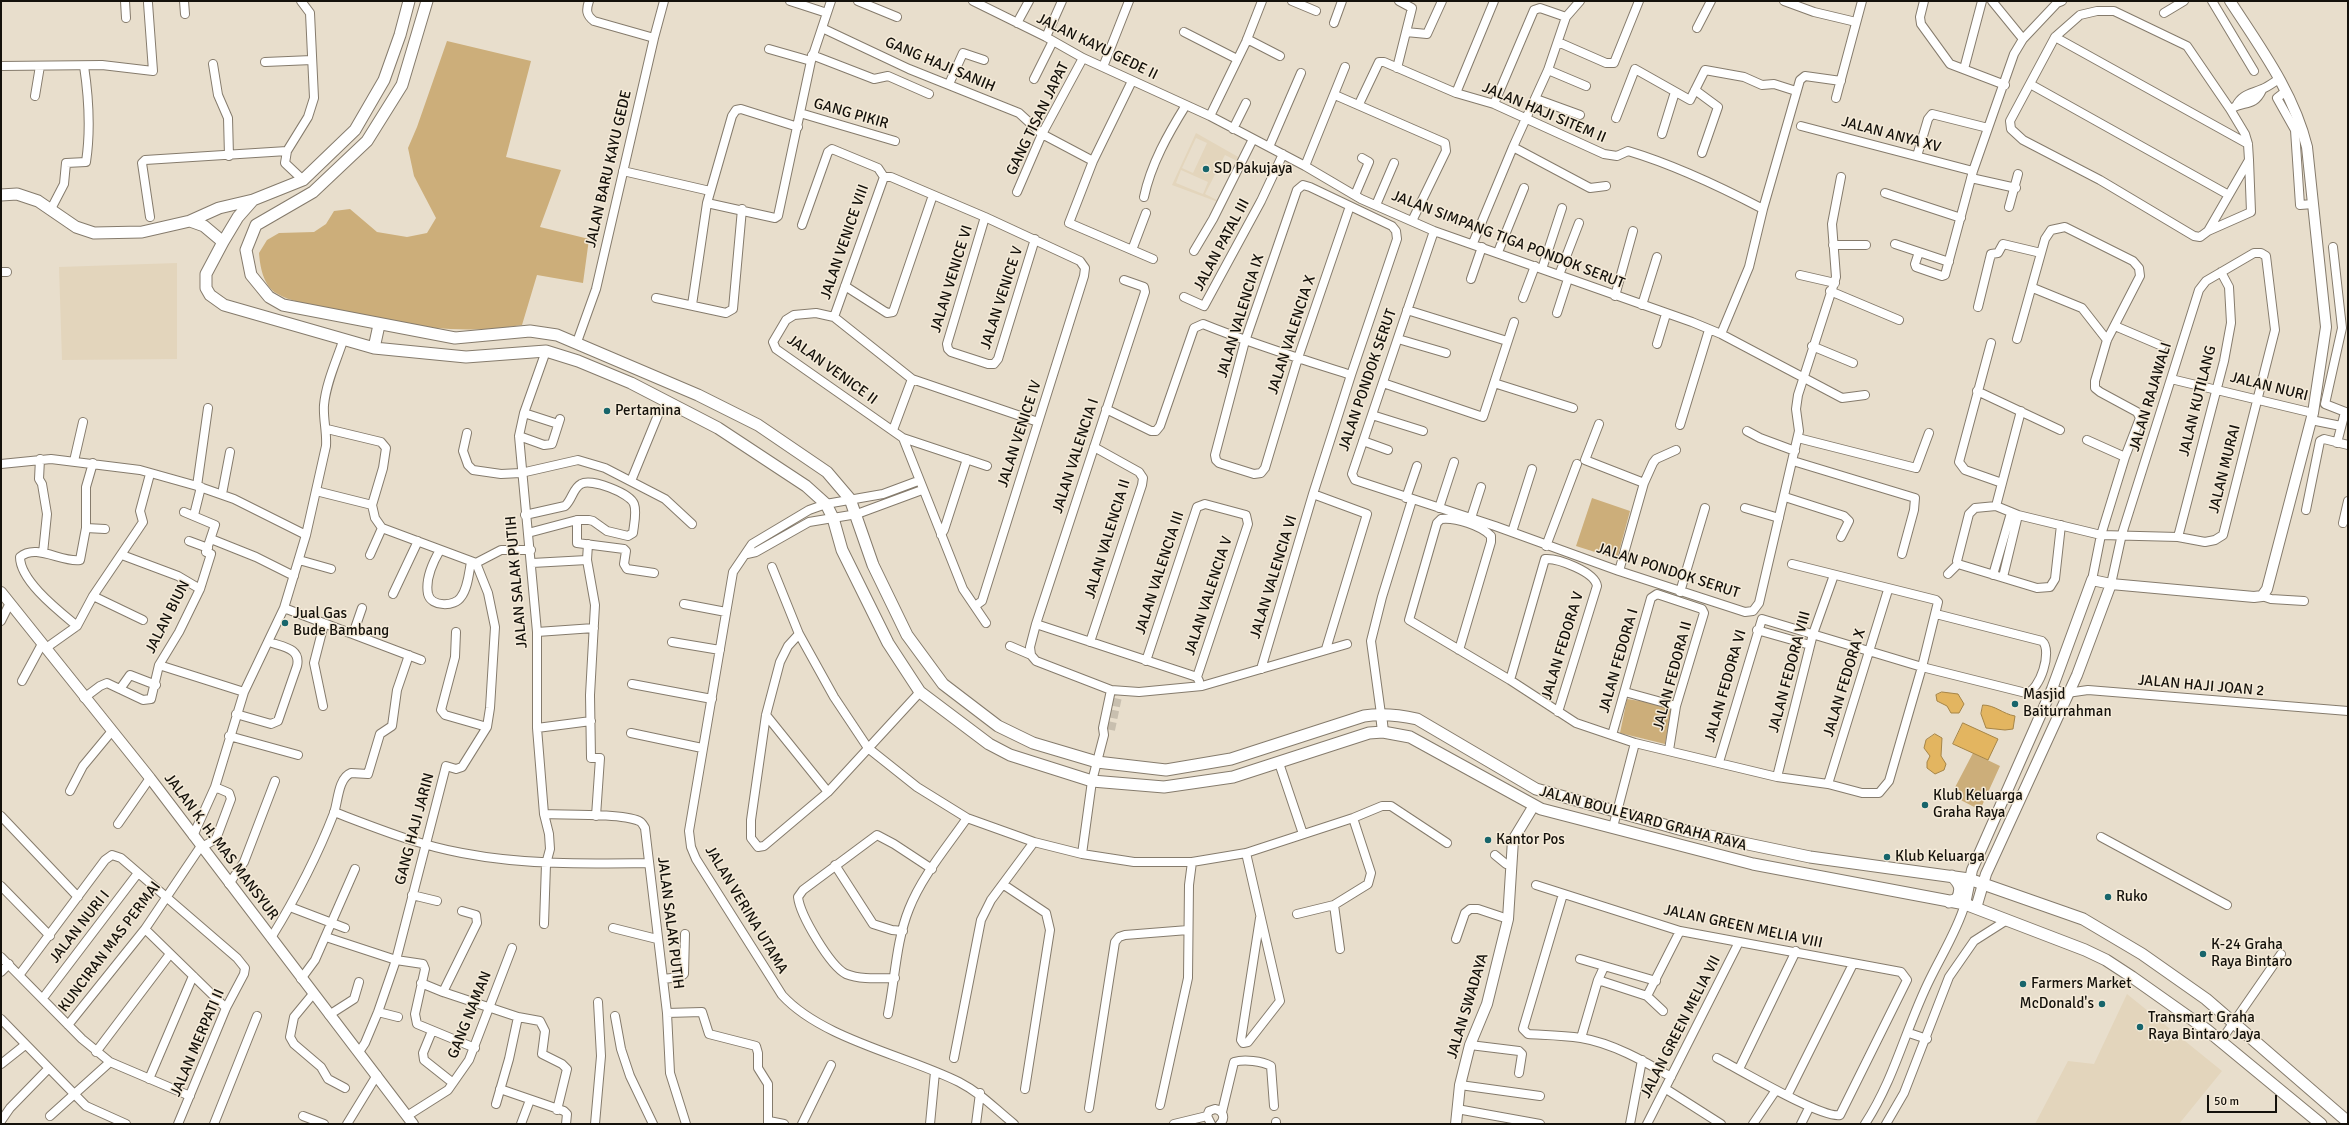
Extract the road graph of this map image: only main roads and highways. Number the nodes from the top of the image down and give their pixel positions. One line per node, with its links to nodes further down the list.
1 (409, 1): 3 (main road, JALAN BOULEVARD GRAHA RAYA)
2 (427, 1): 4 (main road, JALAN BOULEVARD GRAHA RAYA)
3 (307, 177): 4 (main road); 6 (main road, JALAN BOULEVARD GRAHA RAYA)
4 (316, 189): 9 (main road, JALAN BOULEVARD GRAHA RAYA)
5 (1, 195): 7 (main road)
6 (253, 200): 7 (main road); 8 (main road, JALAN BOULEVARD GRAHA RAYA)
7 (190, 221): 8 (main road)
8 (223, 242): 10 (main road, JALAN BOULEVARD GRAHA RAYA)
9 (379, 325): 10 (main road); 11 (main road, JALAN BOULEVARD GRAHA RAYA)
10 (374, 348): 12 (main road, JALAN BOULEVARD GRAHA RAYA)
11 (1952, 876): 12 (main road); 13 (main road, JALAN BOULEVARD GRAHA RAYA)
12 (1949, 902): 14 (main road, JALAN BOULEVARD GRAHA RAYA)
13 (2348, 1122)
14 (2321, 1124)

